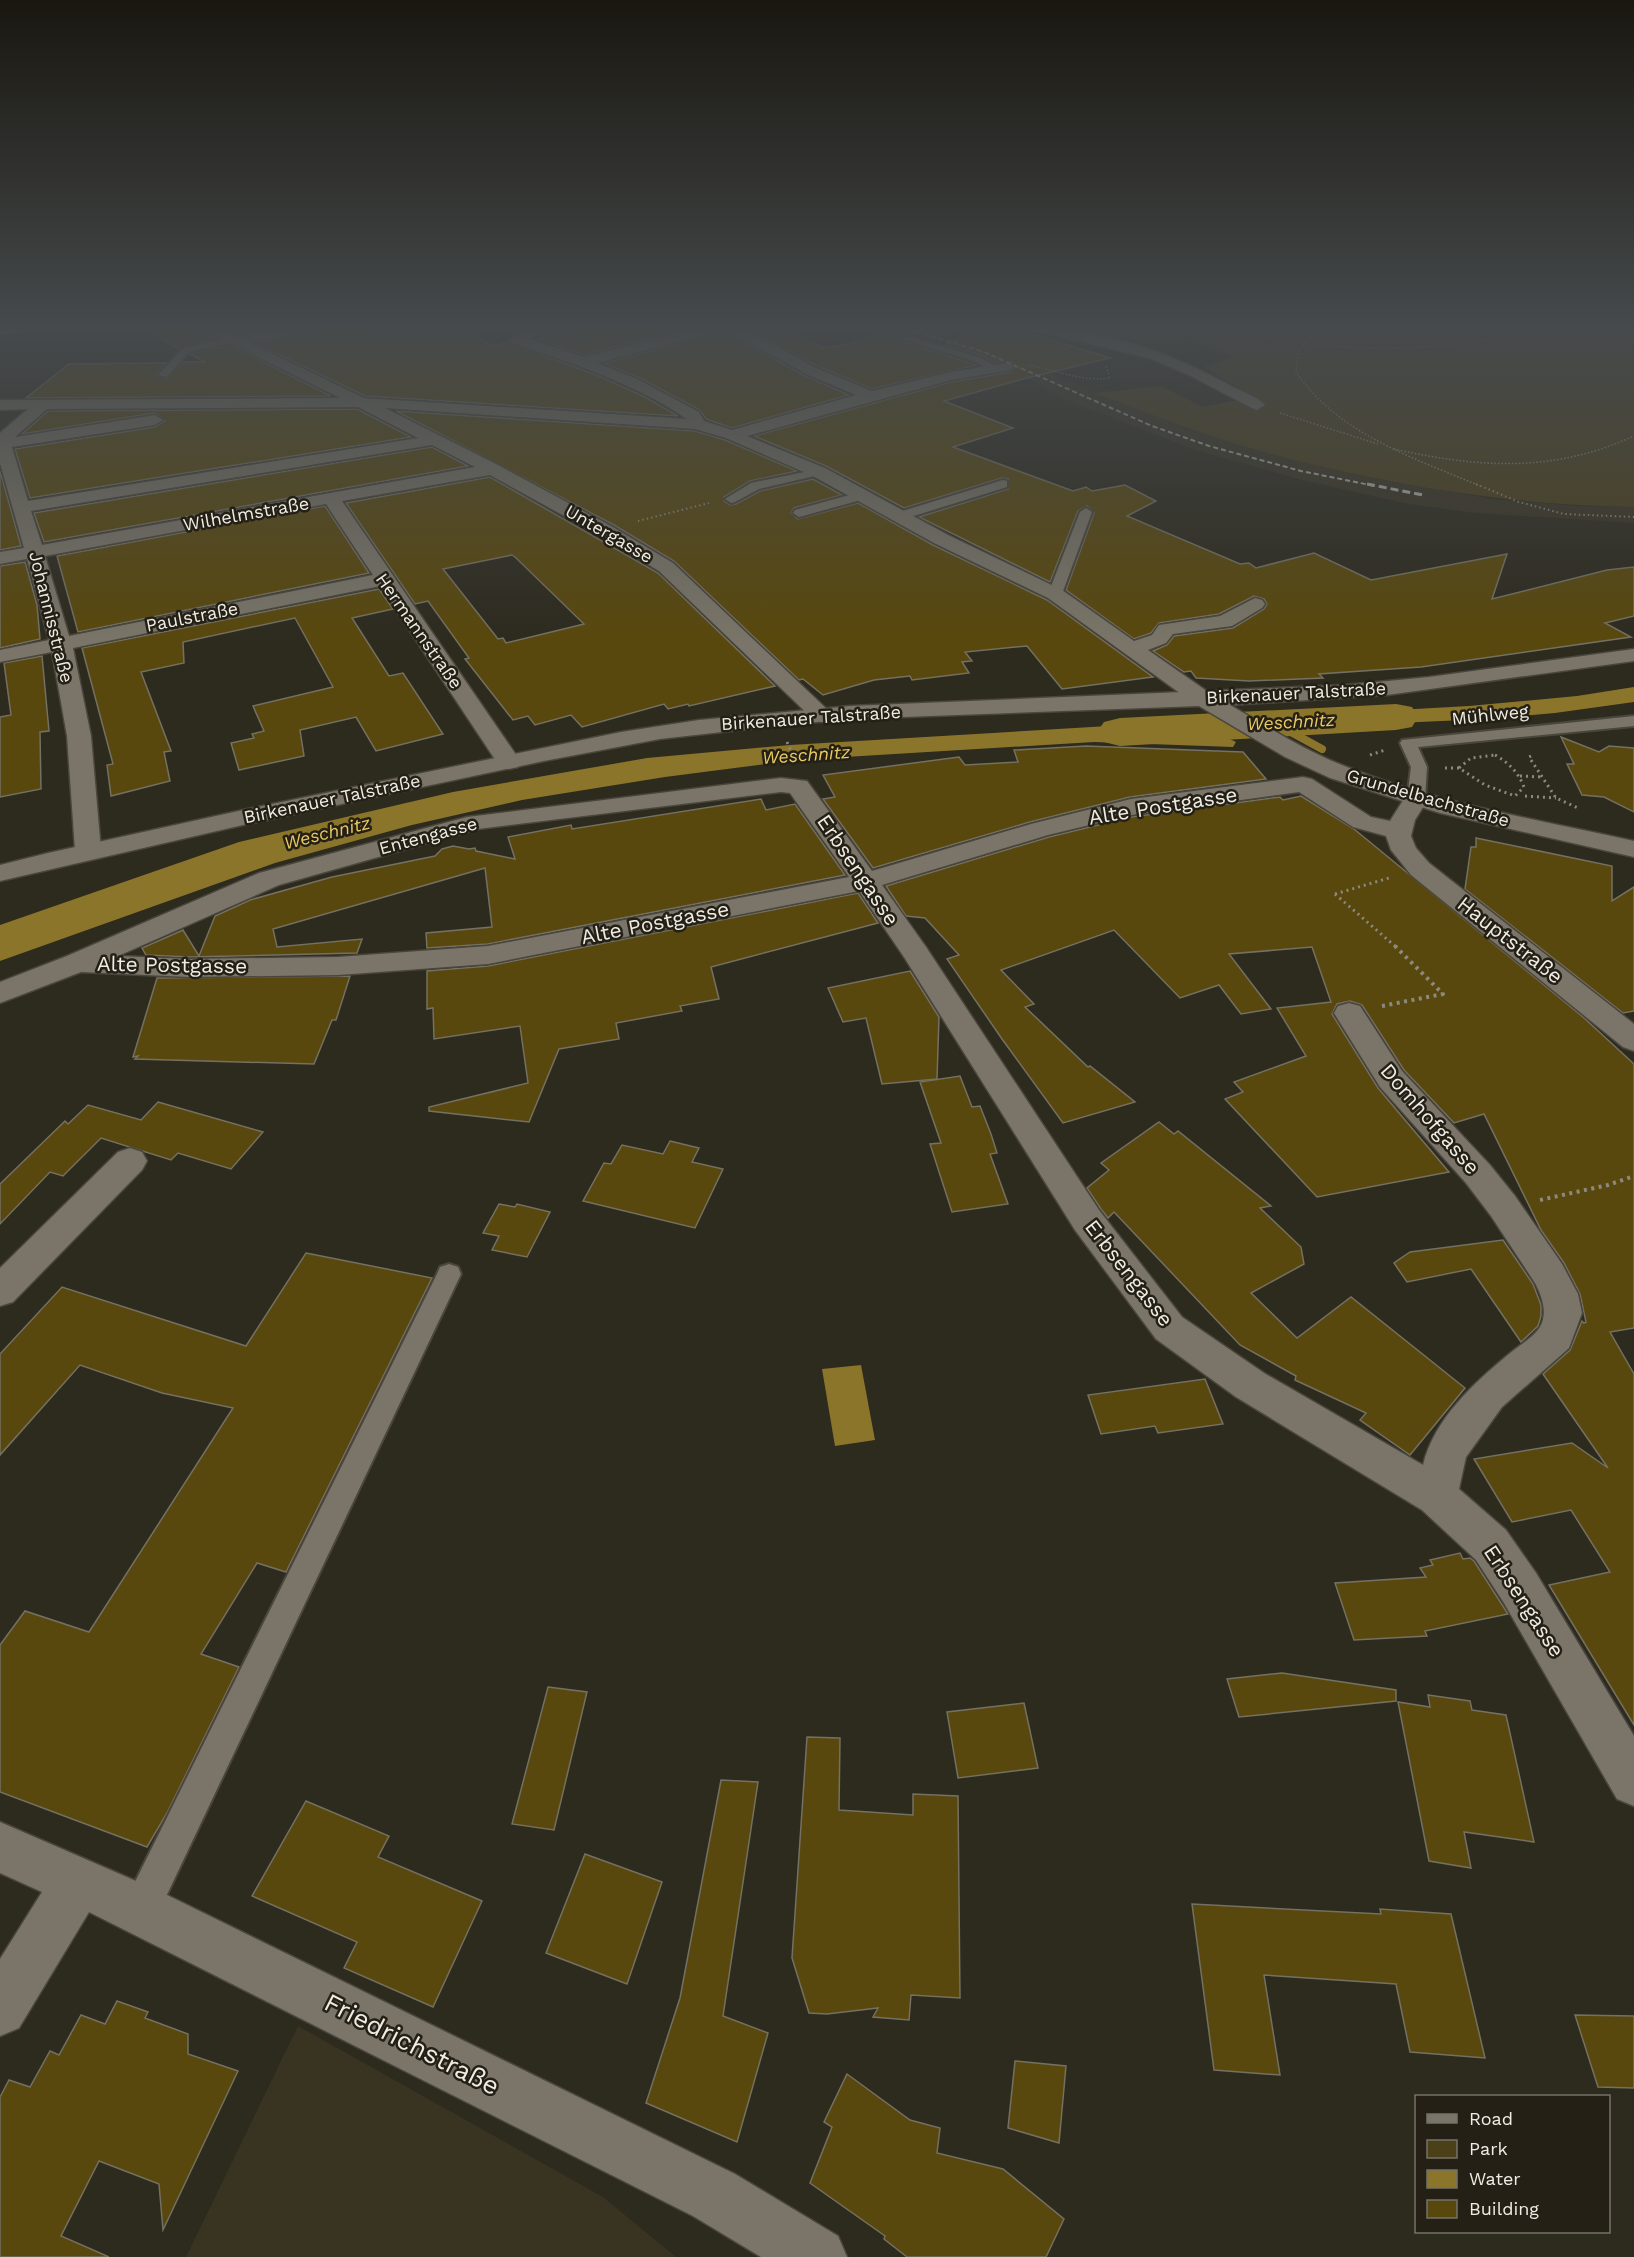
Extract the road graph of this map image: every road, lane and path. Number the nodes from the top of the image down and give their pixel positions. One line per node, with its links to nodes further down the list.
1 (11, 432): 12 (street)
2 (109, 432): 12 (street)
3 (418, 432): 10 (street, Untergasse)
4 (723, 432): 8 (street, Grundelbachstraße)
5 (742, 432): 8 (street)
6 (1340, 432): 11 (path)
7 (1364, 432): 11 (path)
8 (732, 435): 14 (street, Grundelbachstraße)
9 (1634, 435): 11 (path)
10 (433, 440): 13 (street, Untergasse); 19 (street)
11 (1386, 446): 23 (path)
12 (3, 454): 19 (street, Johannisstraße)
13 (492, 469): 17 (street, Wilhelmstraße); 24 (street, Untergasse)
14 (819, 472): 16 (street, Grundelbachstraße); 18 (lane)
15 (1003, 484): 22 (lane)
16 (864, 495): 21 (lane); 22 (street, Grundelbachstraße)
17 (331, 499): 25 (street, Wilhelmstraße); 27 (street, Hermannstraße)
18 (731, 499): 24 (path)
19 (22, 507): 25 (street, Johannisstraße)
20 (1086, 512): 28 (lane)
21 (799, 513)
22 (900, 516): 28 (street, Grundelbachstraße)
23 (1634, 517)
24 (606, 531): 36 (street, Untergasse)
25 (35, 552): 26 (street, Wilhelmstraße); 30 (street, Johannisstraße)
26 (0, 558)
27 (383, 579): 30 (street, Paulstraße); 41 (street, Hermannstraße)
28 (1055, 594): 31 (street, Grundelbachstraße)
29 (1255, 604): 31 (street)
30 (61, 644): 33 (street, Paulstraße); 52 (street, Johannisstraße)
31 (1131, 649): 35 (street, Grundelbachstraße)
32 (1634, 655): 34 (street, Birkenauer Talstraße)
33 (0, 656)
34 (1295, 700): 35 (street, Birkenauer Talstraße); 39 (street)
35 (1207, 702): 36 (street, Birkenauer Talstraße); 39 (street, Grundelbachstraße)
36 (822, 715): 41 (street, Birkenauer Talstraße)
37 (1634, 721): 48 (lane, Mühlweg)
38 (785, 738): 42 (path)
39 (1288, 749): 43 (street, Grundelbachstraße)
40 (1539, 753): 45 (path)
41 (509, 762): 52 (street, Birkenauer Talstraße)
42 (798, 775): 55 (street, Erbsengasse); 56 (street, Entengasse)
43 (1313, 775): 48 (street, Grundelbachstraße); 50 (street); 55 (street, Alte Postgasse)
44 (1520, 776): 45 (path); 46 (path); 46 (path)
45 (1542, 777): 47 (path)
46 (1515, 796): 47 (path)
47 (1556, 798): 49 (path)
48 (1416, 799): 50 (street); 51 (street, Grundelbachstraße)
49 (1579, 808)
50 (1398, 831): 53 (street, Hauptstraße)
51 (1634, 849)
52 (88, 850): 54 (street, Birkenauer Talstraße)
53 (1420, 869): 58 (path); 59 (street, Hauptstraße)
54 (0, 873)
55 (864, 882): 56 (street, Alte Postgasse); 65 (street, Erbsengasse)
56 (77, 963): 57 (street, Alte Postgasse)
57 (0, 993)
58 (1349, 1013): 62 (street, Domhofgasse)
59 (1628, 1029)
60 (130, 1161): 64 (street)
61 (1634, 1176): 62 (path)
62 (1503, 1206): 65 (street, Domhofgasse)
63 (449, 1274): 69 (lane)
64 (0, 1291)
65 (1437, 1496): 66 (street, Erbsengasse)
66 (1634, 1782)
67 (0, 1847): 68 (street, Friedrichstraße)
68 (78, 1882): 69 (street, Friedrichstraße); 70 (street)
69 (141, 1909): 71 (street, Friedrichstraße)
70 (0, 2009)
71 (817, 2257)

